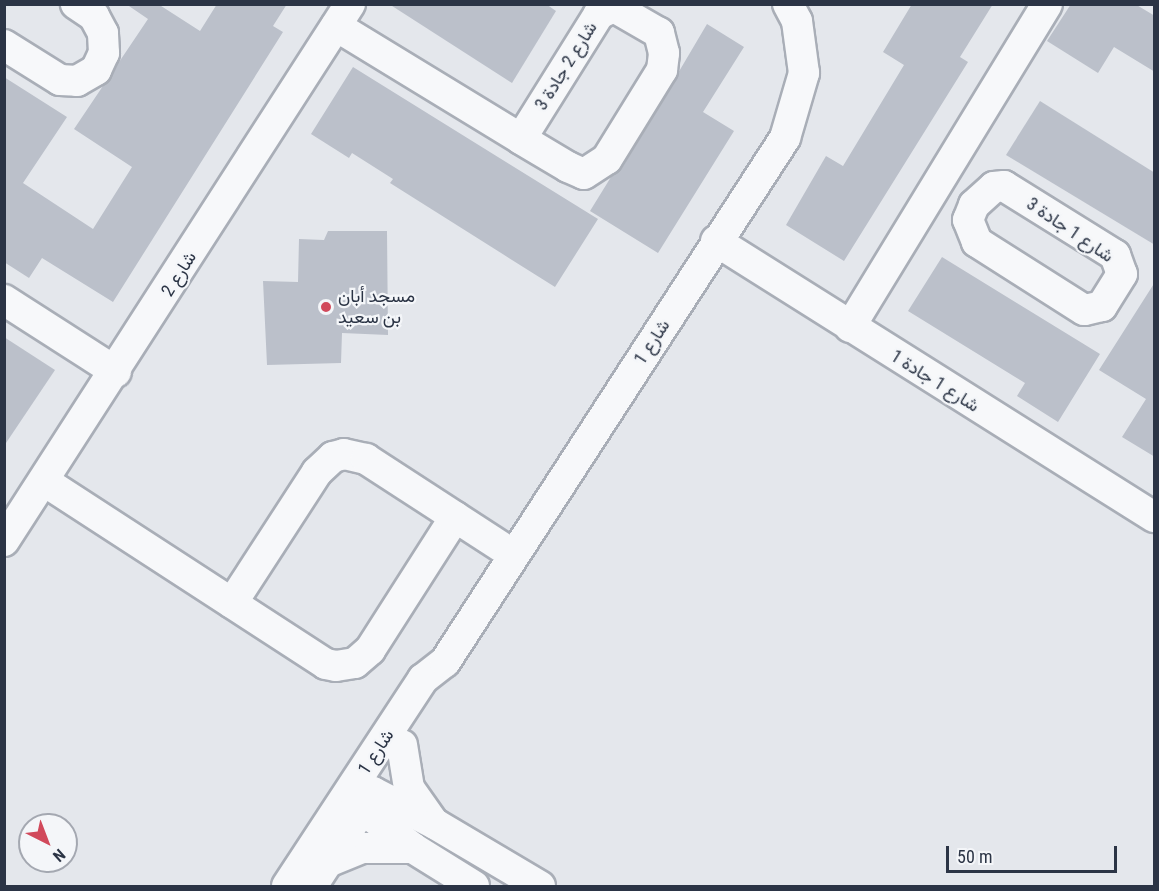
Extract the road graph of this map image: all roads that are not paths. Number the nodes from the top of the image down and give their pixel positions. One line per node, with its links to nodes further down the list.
1 (76, 4): 5 (street)
2 (788, 4): 9 (street, شارع 1)
3 (1047, 4): 7 (street)
4 (343, 15): 6 (street, شارع 2 جادة 3); 12 (street, شارع 2)
5 (4, 45)
6 (521, 139): 6 (street, شارع 2 جادة 3)
7 (937, 183): 8 (street); 11 (street)
8 (974, 205): 8 (street, شارع 1 جادة 3)
9 (716, 241): 11 (street, شارع 1 جادة 1); 17 (street, شارع 1)
10 (4, 300): 12 (street)
11 (850, 327): 15 (street, شارع 1 جادة 1)
12 (116, 372): 13 (street, شارع 2)
13 (44, 481): 16 (street, شارع 2); 18 (street)
14 (455, 517): 17 (street); 18 (street); 18 (street)
15 (1153, 519)
16 (6, 537)
17 (514, 555): 19 (street, شارع 1)
18 (232, 603)
19 (445, 662): 20 (street, شارع 1); 21 (street, شارع 1)
20 (402, 745): 21 (street, شارع 1); 22 (street, شارع 1)
21 (362, 797): 22 (street, شارع 1); 23 (street); 24 (street, شارع 1); 26 (street, شارع 1)
22 (435, 824): 28 (street, شارع 1)
23 (413, 848): 24 (street); 25 (street)
24 (330, 861): 27 (street, شارع 1)
25 (458, 882)
26 (287, 886)
27 (312, 886)
28 (540, 886)

